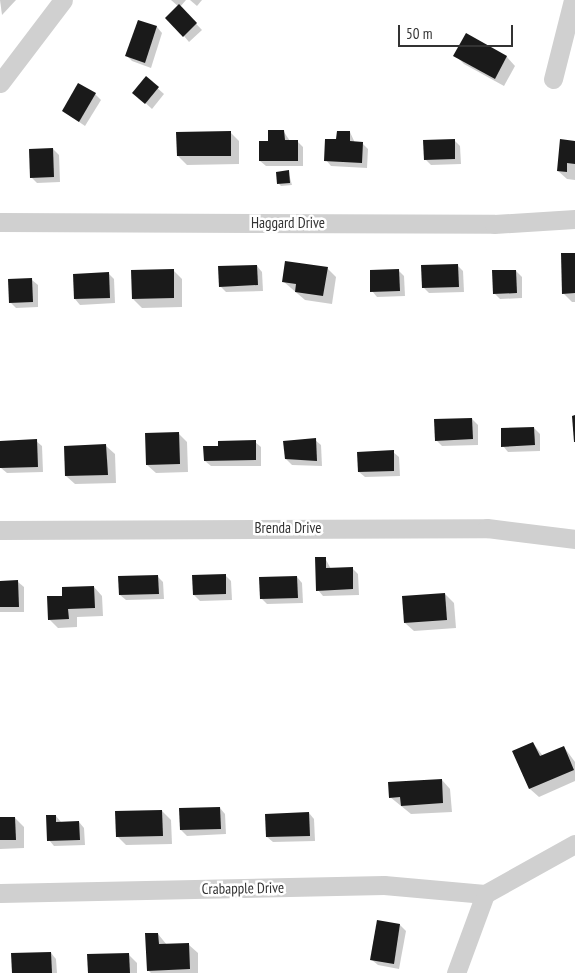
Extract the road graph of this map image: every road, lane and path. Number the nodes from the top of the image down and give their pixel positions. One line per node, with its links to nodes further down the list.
1 (63, 0): 4 (street)
2 (573, 0): 3 (street)
3 (553, 79)
4 (0, 83)
5 (575, 219): 6 (street, Haggard Drive)
6 (0, 222)
7 (0, 530): 8 (street, Brenda Drive)
8 (575, 539)
9 (575, 844): 11 (street)
10 (0, 893): 11 (street, Crabapple Drive)
11 (485, 894): 12 (street)
12 (456, 973)

